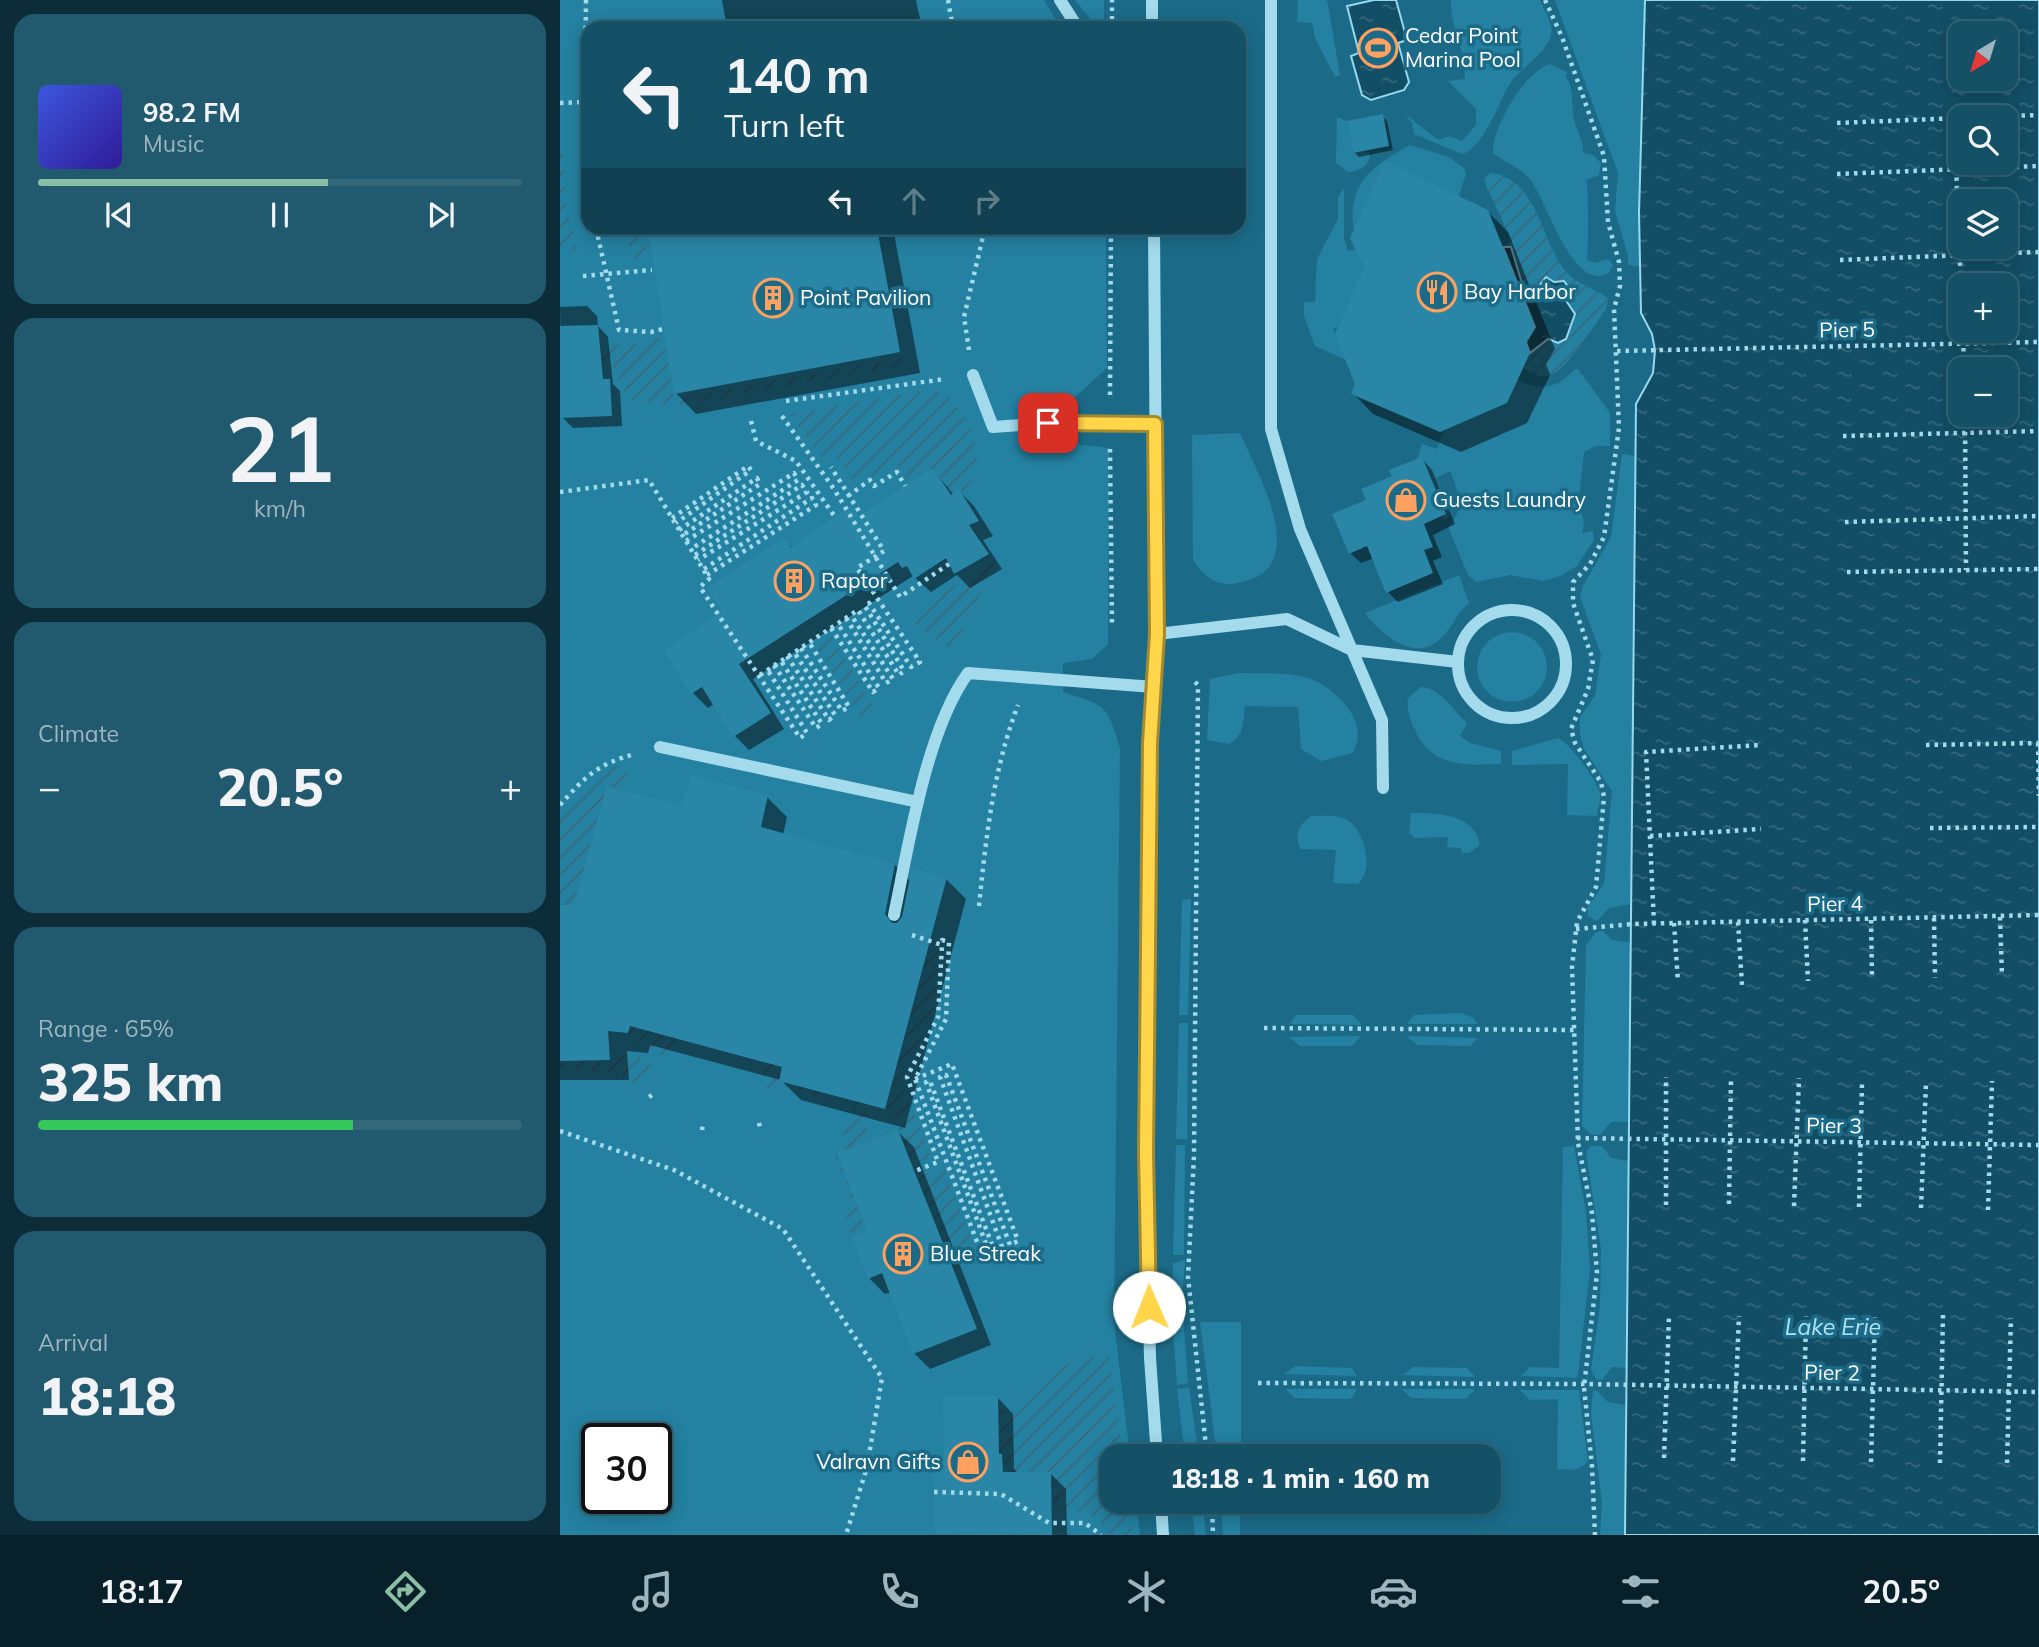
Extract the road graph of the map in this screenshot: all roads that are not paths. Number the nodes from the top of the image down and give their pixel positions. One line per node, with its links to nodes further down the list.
1 (1060, 0): 4 (street)
2 (1152, 0): 5 (street)
3 (1271, 0): 10 (street)
4 (1073, 21)
5 (1152, 21)
6 (1154, 235): 8 (street)
7 (973, 375): 8 (street)
8 (1155, 424): 9 (street)
9 (1157, 634): 10 (street); 12 (street)
10 (1352, 650): 11 (street); 14 (street)
11 (1458, 662): 11 (street)
12 (1154, 687): 15 (street); 17 (street)
13 (660, 747): 15 (street)
14 (1383, 788)
15 (918, 802): 16 (street)
16 (894, 915)
17 (1156, 1444)
18 (1162, 1514): 19 (street)
19 (1163, 1535)

